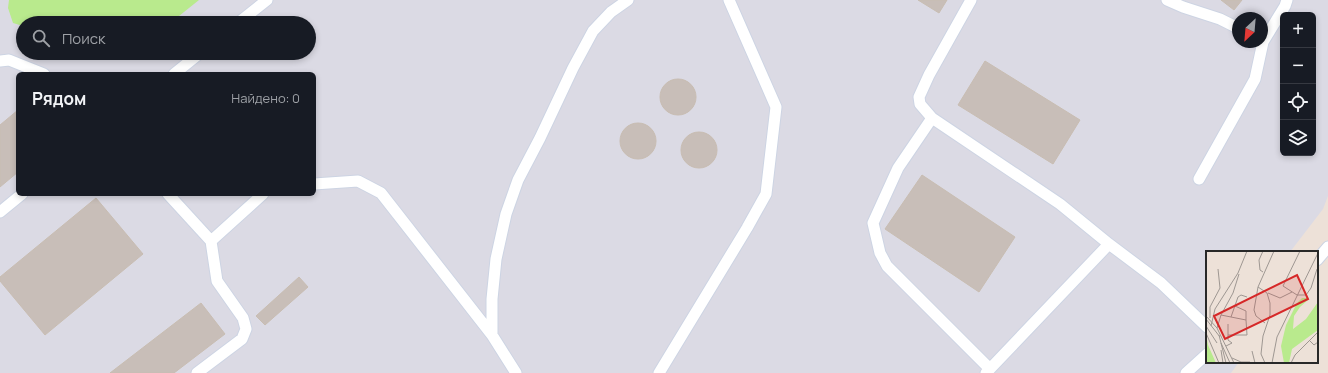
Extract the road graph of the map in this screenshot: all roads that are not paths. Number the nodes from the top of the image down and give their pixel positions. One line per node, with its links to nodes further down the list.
1 (267, 0): 7 (lane)
2 (628, 0): 27 (lane)
3 (729, 0): 32 (lane)
4 (971, 0): 15 (lane)
5 (1167, 0): 8 (lane)
6 (1288, 0): 9 (lane)
7 (247, 16)
8 (1232, 25)
9 (1268, 34)
10 (1262, 48): 16 (lane)
11 (191, 60): 14 (lane)
12 (0, 61): 13 (lane)
13 (39, 72)
14 (176, 72)
15 (932, 118): 23 (lane); 29 (lane)
16 (1199, 180)
17 (316, 184): 27 (lane)
18 (20, 196): 21 (lane)
19 (170, 196): 22 (lane)
20 (261, 196): 22 (lane)
21 (0, 212)
22 (211, 241): 30 (lane)
23 (1109, 244): 26 (lane); 29 (lane)
24 (1328, 247): 25 (lane)
25 (1318, 259)
26 (1206, 326)
27 (492, 335): 31 (lane)
28 (1206, 355): 33 (lane)
29 (988, 371)
30 (197, 373)
31 (516, 373)
32 (658, 373)
33 (1186, 373)

